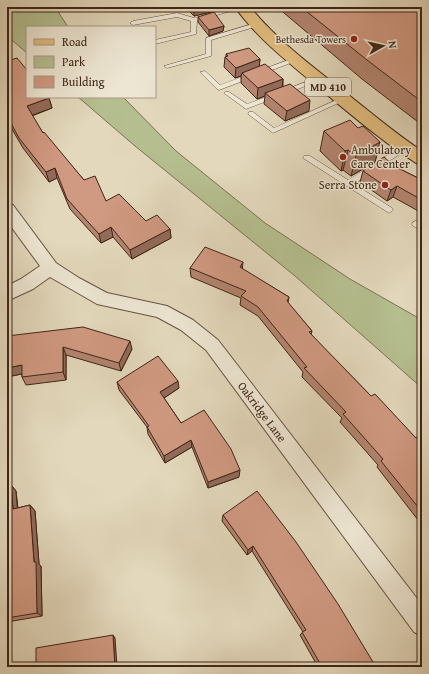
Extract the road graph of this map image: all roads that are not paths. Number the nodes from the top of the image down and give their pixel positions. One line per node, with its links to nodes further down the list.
1 (244, 8): 2 (lane); 4 (main road, MD 410)
2 (194, 20): 3 (lane); 5 (lane)
3 (133, 23)
4 (256, 25): 6 (lane); 8 (main road, MD 410)
5 (194, 33): 6 (lane); 7 (lane)
6 (208, 39): 9 (lane)
7 (156, 42)
8 (294, 60): 10 (lane); 11 (main road, MD 410)
9 (167, 66)
10 (203, 72)
11 (319, 79): 12 (lane); 13 (main road, MD 410)
12 (227, 93)
13 (343, 99): 14 (lane); 15 (main road, MD 410)
14 (251, 114)
15 (405, 148): 17 (main road, MD 410); 18 (lane)
16 (307, 158): 18 (lane)
17 (422, 159)
18 (348, 184): 20 (lane)
19 (7, 209): 21 (street)
20 (389, 210)
21 (50, 268): 22 (street); 23 (street, Oakridge Lane)
22 (7, 294)
23 (422, 624)

